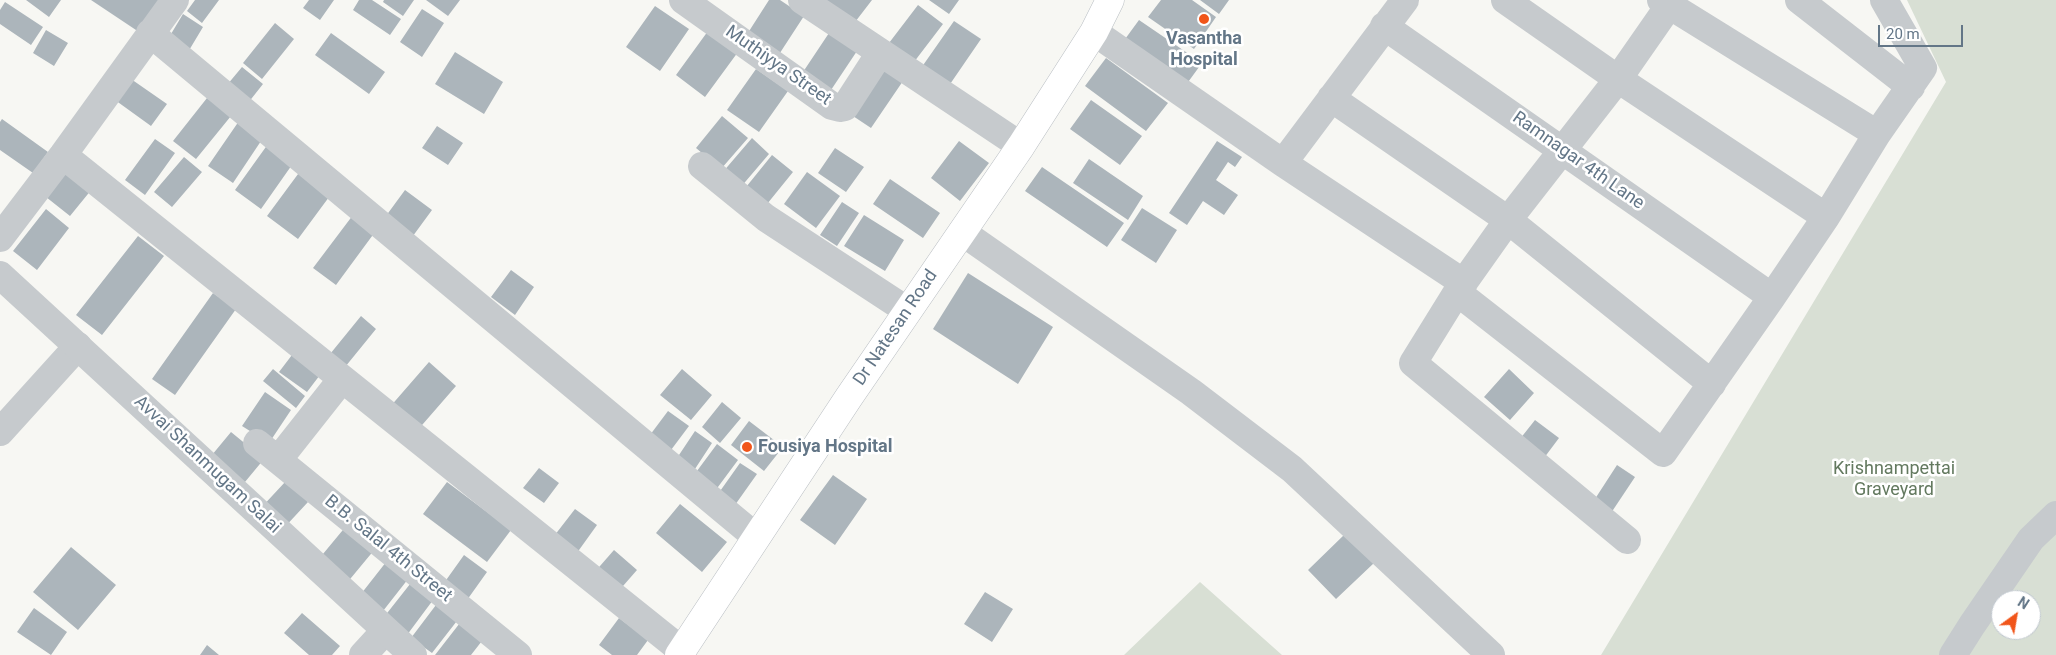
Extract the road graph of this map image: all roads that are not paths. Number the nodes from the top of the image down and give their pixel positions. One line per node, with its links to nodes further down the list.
1 (175, 0): 12 (street)
2 (683, 0): 13 (street, Muthiyya Street)
3 (802, 0): 13 (street)
4 (1110, 0): 11 (main road, Dr Natesan Road)
5 (1405, 0): 10 (street)
6 (1505, 0): 15 (street)
7 (1799, 0): 14 (street)
8 (1884, 0): 14 (street)
9 (1668, 2): 15 (street); 17 (street)
10 (1384, 26): 16 (street); 19 (street, Ramnagar 4th Lane)
11 (1094, 32): 18 (main road, Dr Natesan Road); 21 (street)
12 (150, 33): 20 (street); 38 (street)
13 (880, 53): 18 (street)
14 (1917, 78): 17 (street)
15 (1618, 79): 19 (street); 23 (street)
16 (1331, 98): 21 (street); 24 (street)
17 (1876, 134): 23 (street)
18 (1021, 146): 25 (main road, Dr Natesan Road)
19 (1564, 151): 24 (street); 29 (street, Ramnagar 4th Lane)
20 (63, 155): 26 (street); 32 (street)
21 (1283, 163): 28 (street)
22 (702, 166): 30 (street)
23 (1826, 217): 29 (street)
24 (1508, 220): 28 (street); 33 (street)
25 (962, 232): 30 (main road, Dr Natesan Road); 45 (street)
26 (0, 238)
27 (0, 275): 31 (street, Avvai Shanmugam Salai)
28 (1461, 288): 33 (street); 39 (street)
29 (1772, 297): 33 (street)
30 (908, 311): 38 (main road, Dr Natesan Road)
31 (78, 346): 34 (street); 40 (street, Avvai Shanmugam Salai)
32 (342, 379): 36 (street); 41 (street)
33 (1712, 384)
34 (0, 432)
35 (257, 443): 36 (street, B.B. Salal 4th Street)
36 (278, 460): 44 (street, B.B. Salal 4th Street)
37 (2056, 515): 46 (street)
38 (756, 537): 41 (main road, Dr Natesan Road)
39 (1627, 540)
40 (385, 631): 42 (street); 43 (street, Avvai Shanmugam Salai)
41 (680, 653)
42 (363, 655)
43 (413, 655)
44 (518, 655)
45 (1491, 655)
46 (1953, 655)

